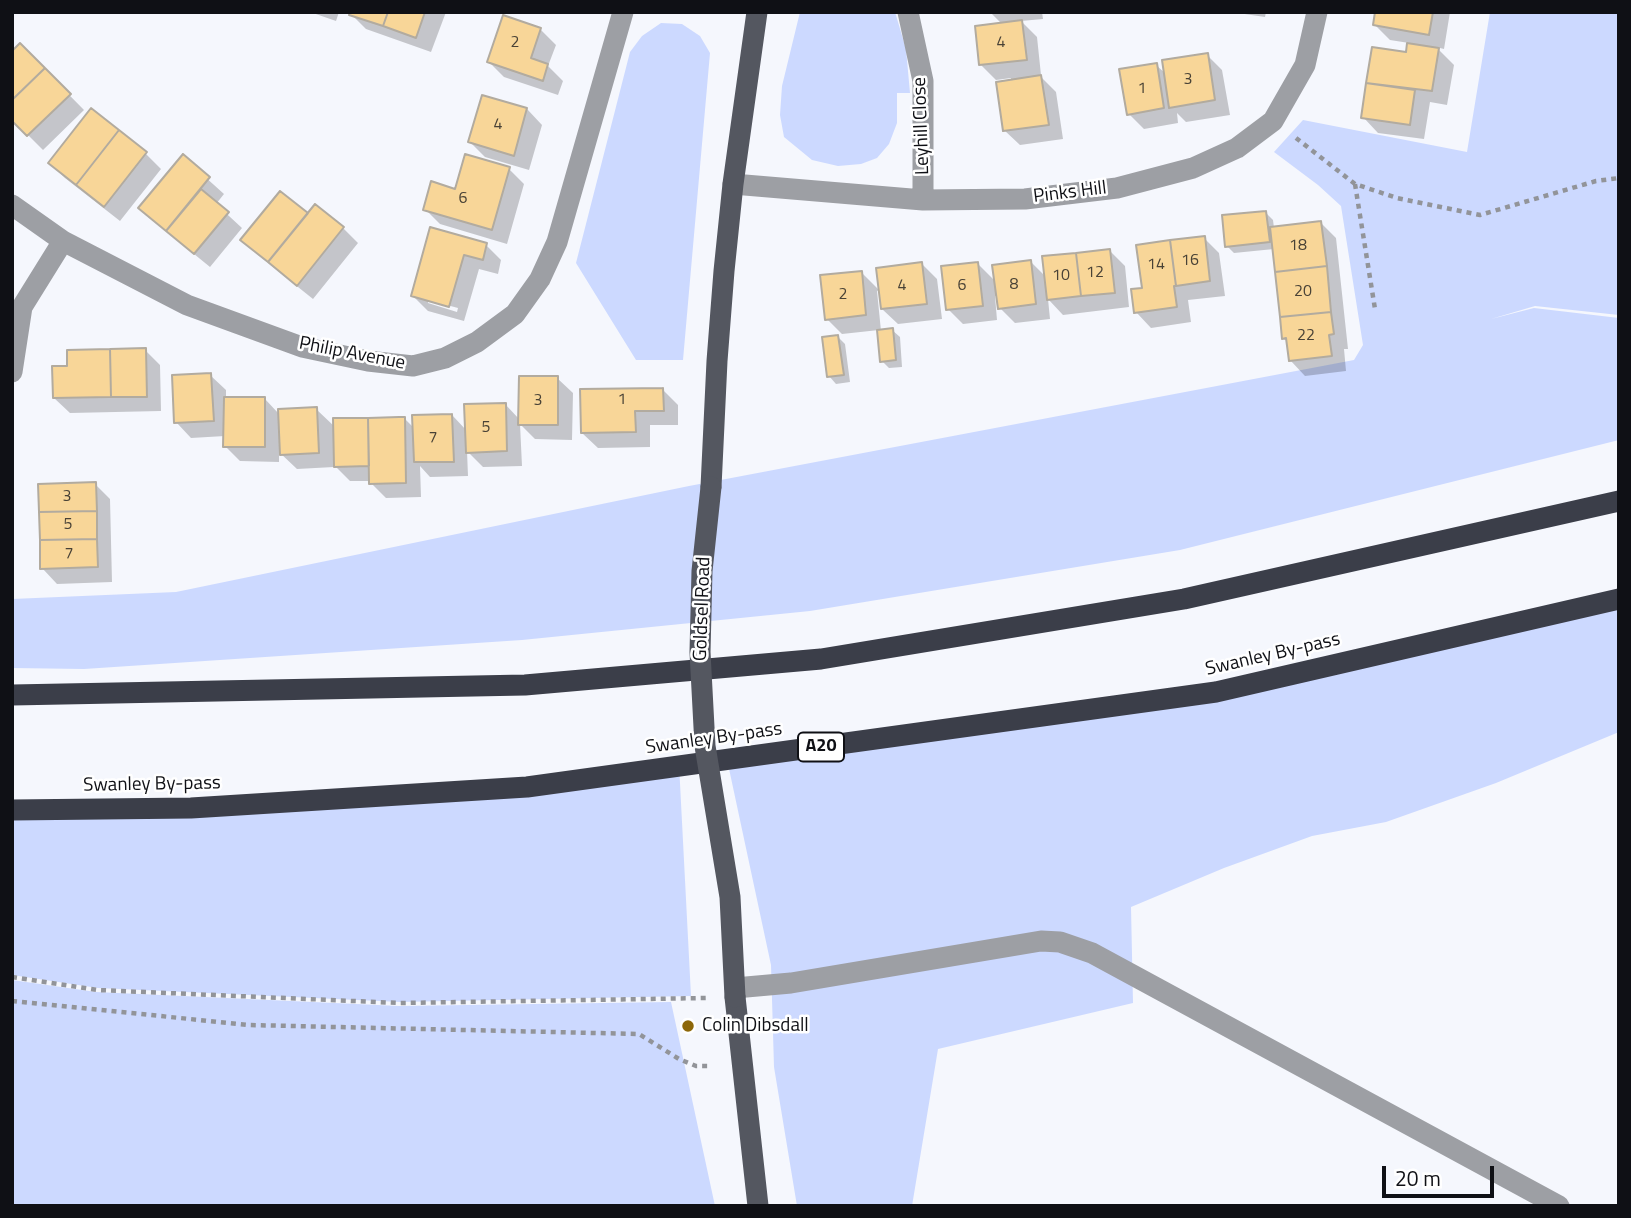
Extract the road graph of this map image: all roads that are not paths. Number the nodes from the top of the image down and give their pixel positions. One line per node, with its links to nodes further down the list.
1 (624, 12): 8 (street, Philip Avenue)
2 (756, 12): 5 (main road, Goldsel Road)
3 (908, 12): 6 (street, Leyhill Close)
4 (1317, 12): 6 (street, Pinks Hill)
5 (733, 184): 6 (street, Pinks Hill); 14 (main road, Goldsel Road, bridge)
6 (923, 200)
7 (12, 205): 8 (street, Philip Avenue)
8 (62, 241): 9 (street)
9 (12, 372)
10 (1619, 501): 12 (highway)
11 (1619, 599): 13 (highway, Swanley By-pass / A20)
12 (12, 695)
13 (12, 810)
14 (735, 993): 15 (main road, Goldsel Road); 16 (street)
15 (758, 1206)
16 (1559, 1206)

